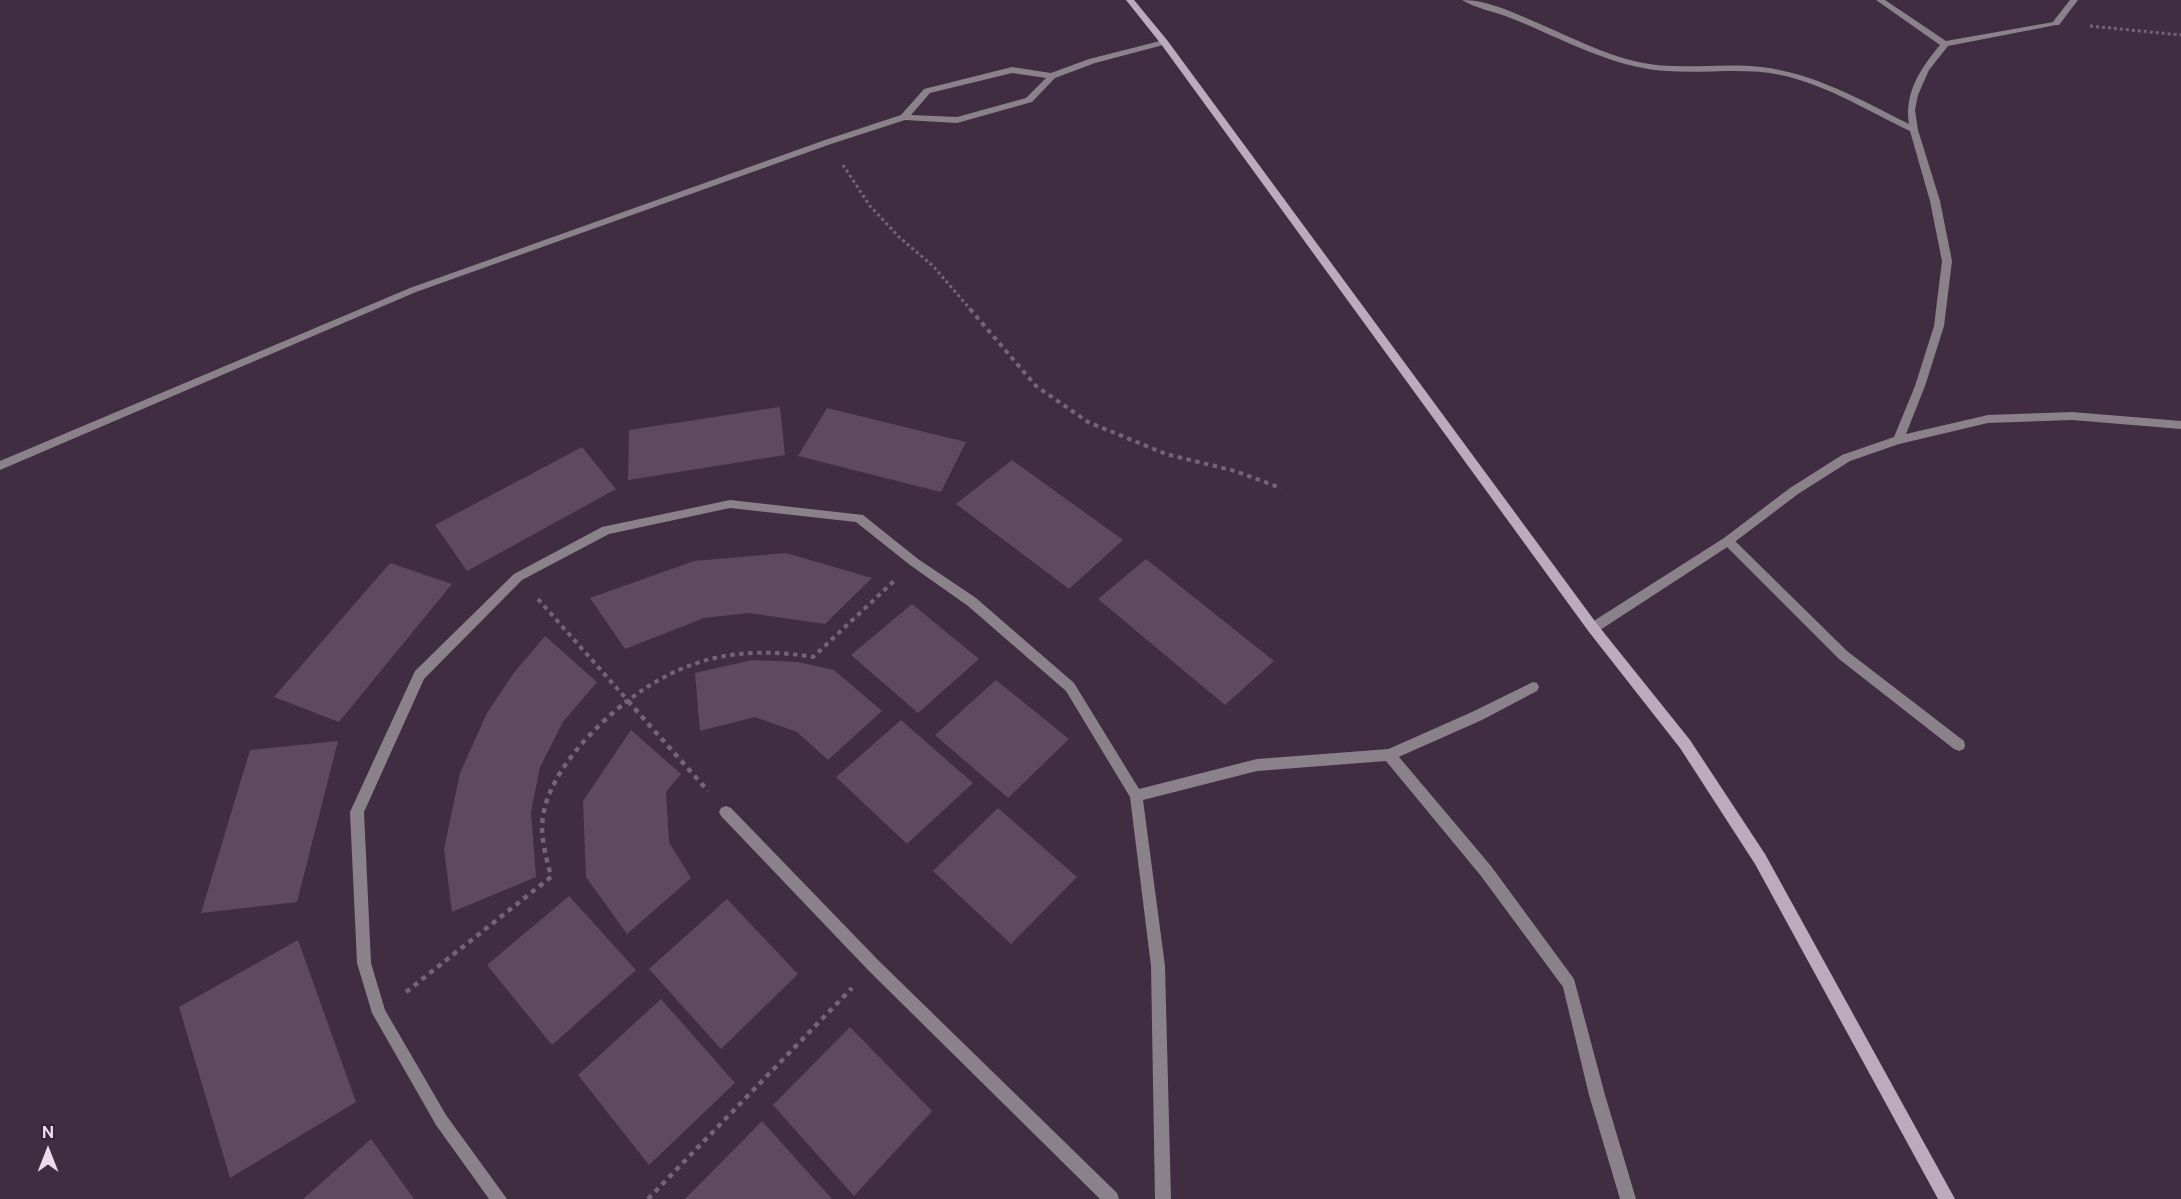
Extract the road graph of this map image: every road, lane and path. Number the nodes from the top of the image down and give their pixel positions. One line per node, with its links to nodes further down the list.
1 (1130, 0): 7 (street)
2 (1466, 0): 11 (street)
3 (1880, 0): 8 (street)
4 (2074, 0): 5 (street)
5 (2056, 23): 6 (path); 8 (street)
6 (2181, 35)
7 (1164, 42): 9 (street); 20 (street)
8 (1946, 44): 11 (street)
9 (1052, 76): 10 (street); 10 (street)
10 (904, 117): 12 (street)
11 (1914, 130): 14 (street)
12 (828, 142): 15 (street); 16 (path)
13 (2181, 425): 14 (street)
14 (1898, 440): 17 (street)
15 (0, 466)
16 (1281, 488)
17 (1728, 541): 20 (street); 23 (street)
18 (914, 562): 19 (street); 22 (path); 25 (street)
19 (518, 577): 22 (path); 28 (street)
20 (1593, 628): 34 (street)
21 (1533, 687): 24 (street)
22 (627, 700): 26 (path); 28 (path)
23 (1959, 745)
24 (1389, 755): 25 (street); 33 (street)
25 (1136, 796): 32 (street)
26 (726, 812): 27 (street)
27 (874, 966): 30 (path); 31 (street)
28 (380, 1013): 29 (street)
29 (499, 1199)
30 (648, 1199)
31 (1111, 1199)
32 (1163, 1199)
33 (1628, 1199)
34 (1947, 1199)

